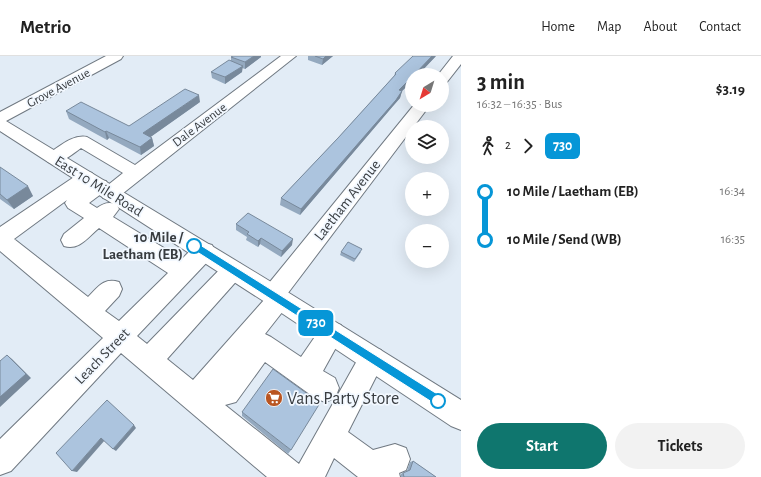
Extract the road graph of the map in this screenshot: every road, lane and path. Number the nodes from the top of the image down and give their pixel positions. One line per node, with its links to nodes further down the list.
1 (116, 56): 6 (street, Grove Avenue)
2 (289, 56): 9 (street, Dale Avenue)
3 (460, 56): 4 (street)
4 (449, 70)
5 (417, 112): 21 (street, Laetham Avenue)
6 (0, 118)
7 (0, 124): 8 (street, East 10 Mile Road)
8 (54, 158): 9 (street); 10 (street, East 10 Mile Road)
9 (136, 173): 10 (street, Dale Avenue)
10 (104, 189): 11 (street); 11 (street); 13 (street, East 10 Mile Road); 15 (street)
11 (99, 218): 14 (street); 16 (street)
12 (42, 226): 15 (street)
13 (166, 228): 16 (street); 17 (street, East 10 Mile Road)
14 (71, 240)
15 (4, 242): 22 (street)
16 (145, 247): 19 (street)
17 (204, 251): 18 (street, East 10 Mile Road); 19 (street, Leach Street)
18 (233, 270): 21 (street, East 10 Mile Road); 26 (street)
19 (184, 272): 24 (street, Leach Street)
20 (111, 289): 22 (street)
21 (276, 297): 23 (street, East 10 Mile Road); 27 (street, Laetham Avenue)
22 (89, 311): 24 (street)
23 (332, 333): 25 (street, East 10 Mile Road); 27 (street)
24 (120, 337): 26 (street); 30 (street, Leach Street)
25 (372, 359): 28 (street, East 10 Mile Road); 29 (street)
26 (149, 360): 27 (street)
27 (203, 389): 32 (street)
28 (461, 416)
29 (330, 437): 31 (street); 33 (street)
30 (0, 460)
31 (381, 470)
32 (292, 477)
33 (308, 477)

